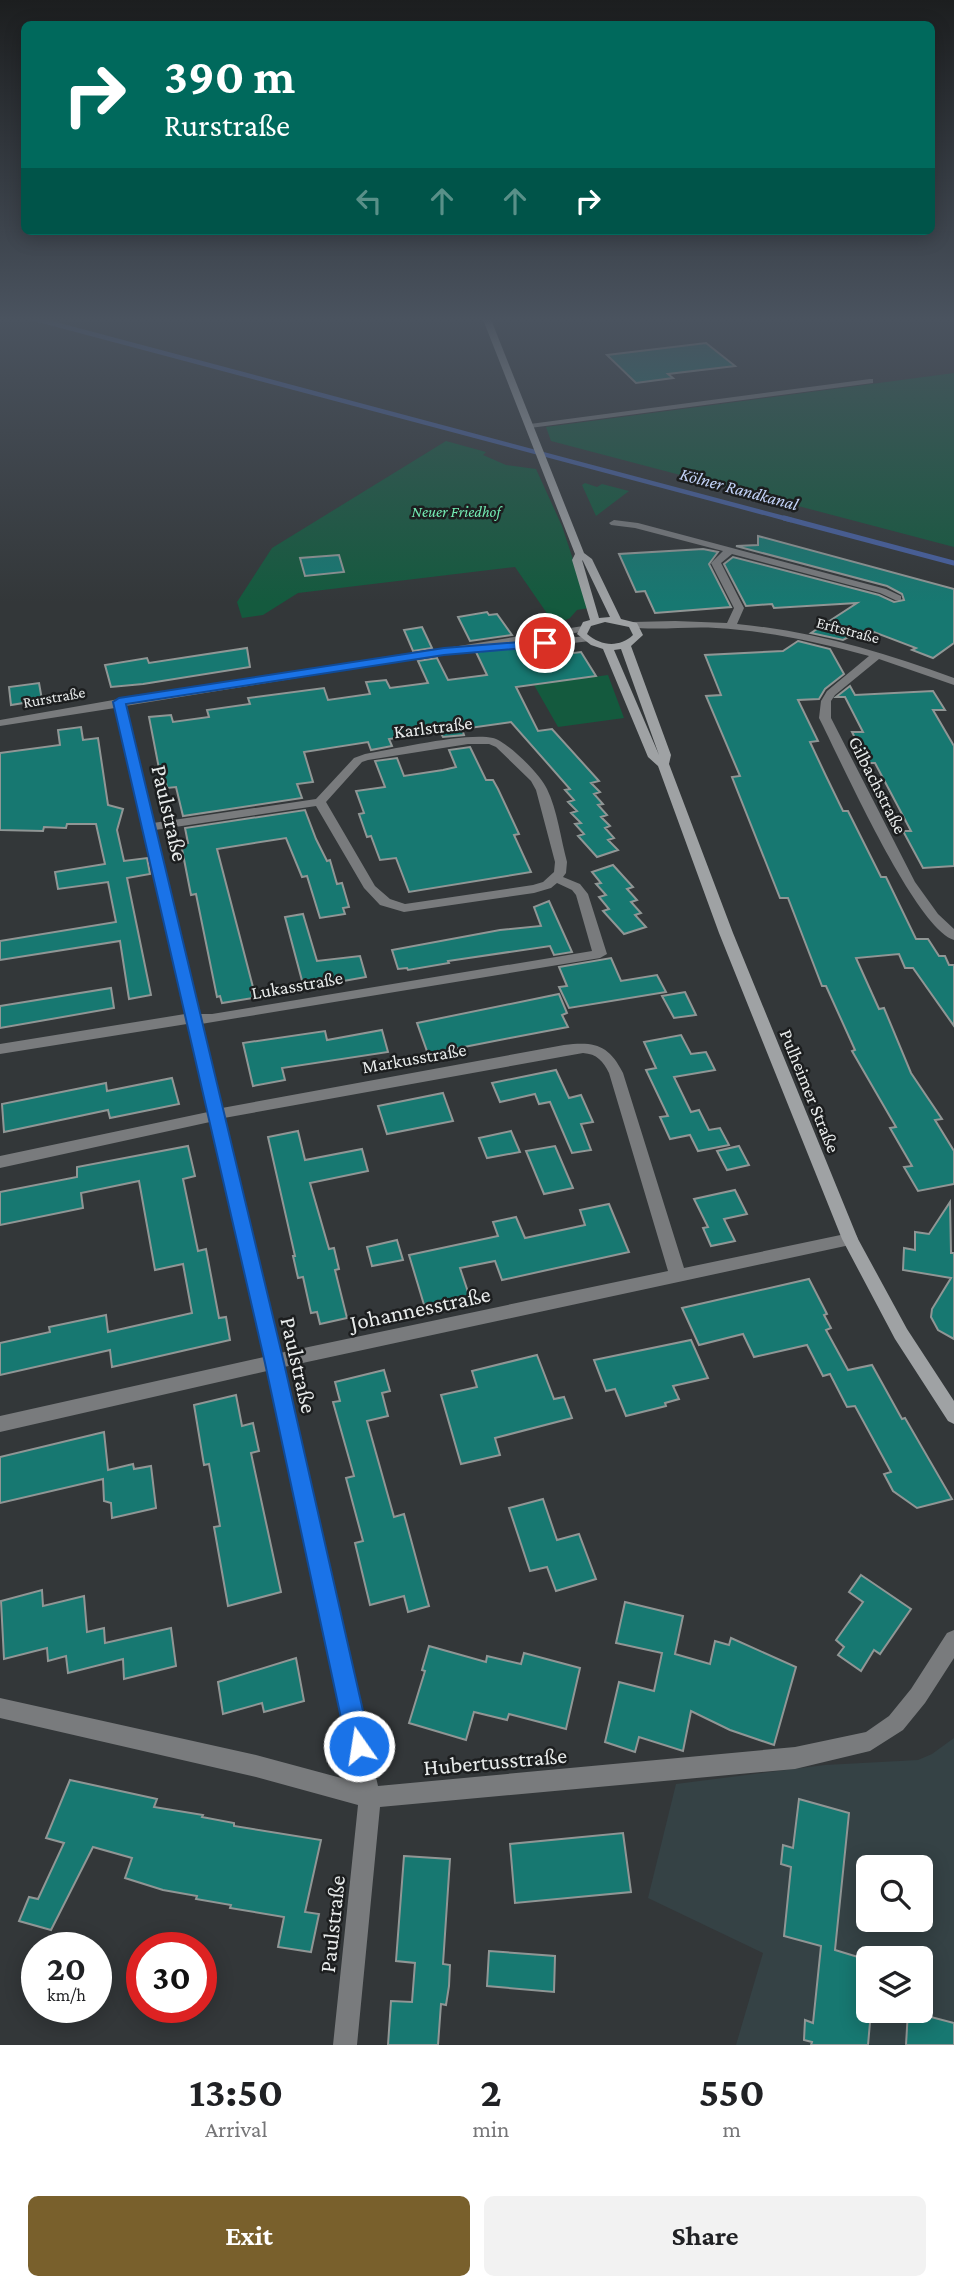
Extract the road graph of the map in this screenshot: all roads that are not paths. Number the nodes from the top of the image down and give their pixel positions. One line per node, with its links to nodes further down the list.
1 (525, 412): 3 (main road)
2 (633, 412): 3 (street)
3 (530, 426): 6 (main road)
4 (614, 523): 5 (street)
5 (729, 551): 7 (street); 10 (street)
6 (580, 554): 8 (main road); 9 (main road)
7 (898, 598)
8 (615, 619): 9 (main road); 11 (main road)
9 (595, 621): 12 (main road)
10 (728, 627): 11 (street, Erftstraße); 15 (street, Erftstraße)
11 (636, 630): 13 (main road)
12 (584, 634): 14 (main road); 17 (street, Rurstraße)
13 (625, 645): 14 (main road); 19 (main road, Pulheimer Straße)
14 (607, 646): 19 (main road, Pulheimer Straße)
15 (878, 654): 16 (street, Erftstraße); 23 (street, Gilbachstraße)
16 (954, 682)
17 (119, 702): 18 (street, Rurstraße); 21 (street, Paulstraße)
18 (0, 723)
19 (663, 764): 28 (main road, Pulheimer Straße)
20 (320, 802): 21 (street); 22 (street); 22 (street, Karlstraße)
21 (148, 827): 24 (street, Paulstraße)
22 (556, 878): 24 (street, Lukasstraße)
23 (954, 936)
24 (194, 1019): 25 (street, Lukasstraße); 26 (street, Paulstraße)
25 (0, 1049)
26 (215, 1116): 27 (street, Markusstraße); 29 (street, Markusstraße); 30 (street, Paulstraße)
27 (0, 1161)
28 (850, 1239): 29 (street, Johannesstraße); 31 (main road, Pulheimer Straße)
29 (678, 1276): 30 (street, Johannesstraße)
30 (274, 1363): 32 (street, Johannesstraße); 35 (street, Paulstraße)
31 (954, 1416)
32 (0, 1424)
33 (954, 1640): 35 (street, Hubertusstraße)
34 (0, 1708): 35 (street, Hubertusstraße)
35 (370, 1797): 36 (street, Paulstraße)
36 (345, 2045)

